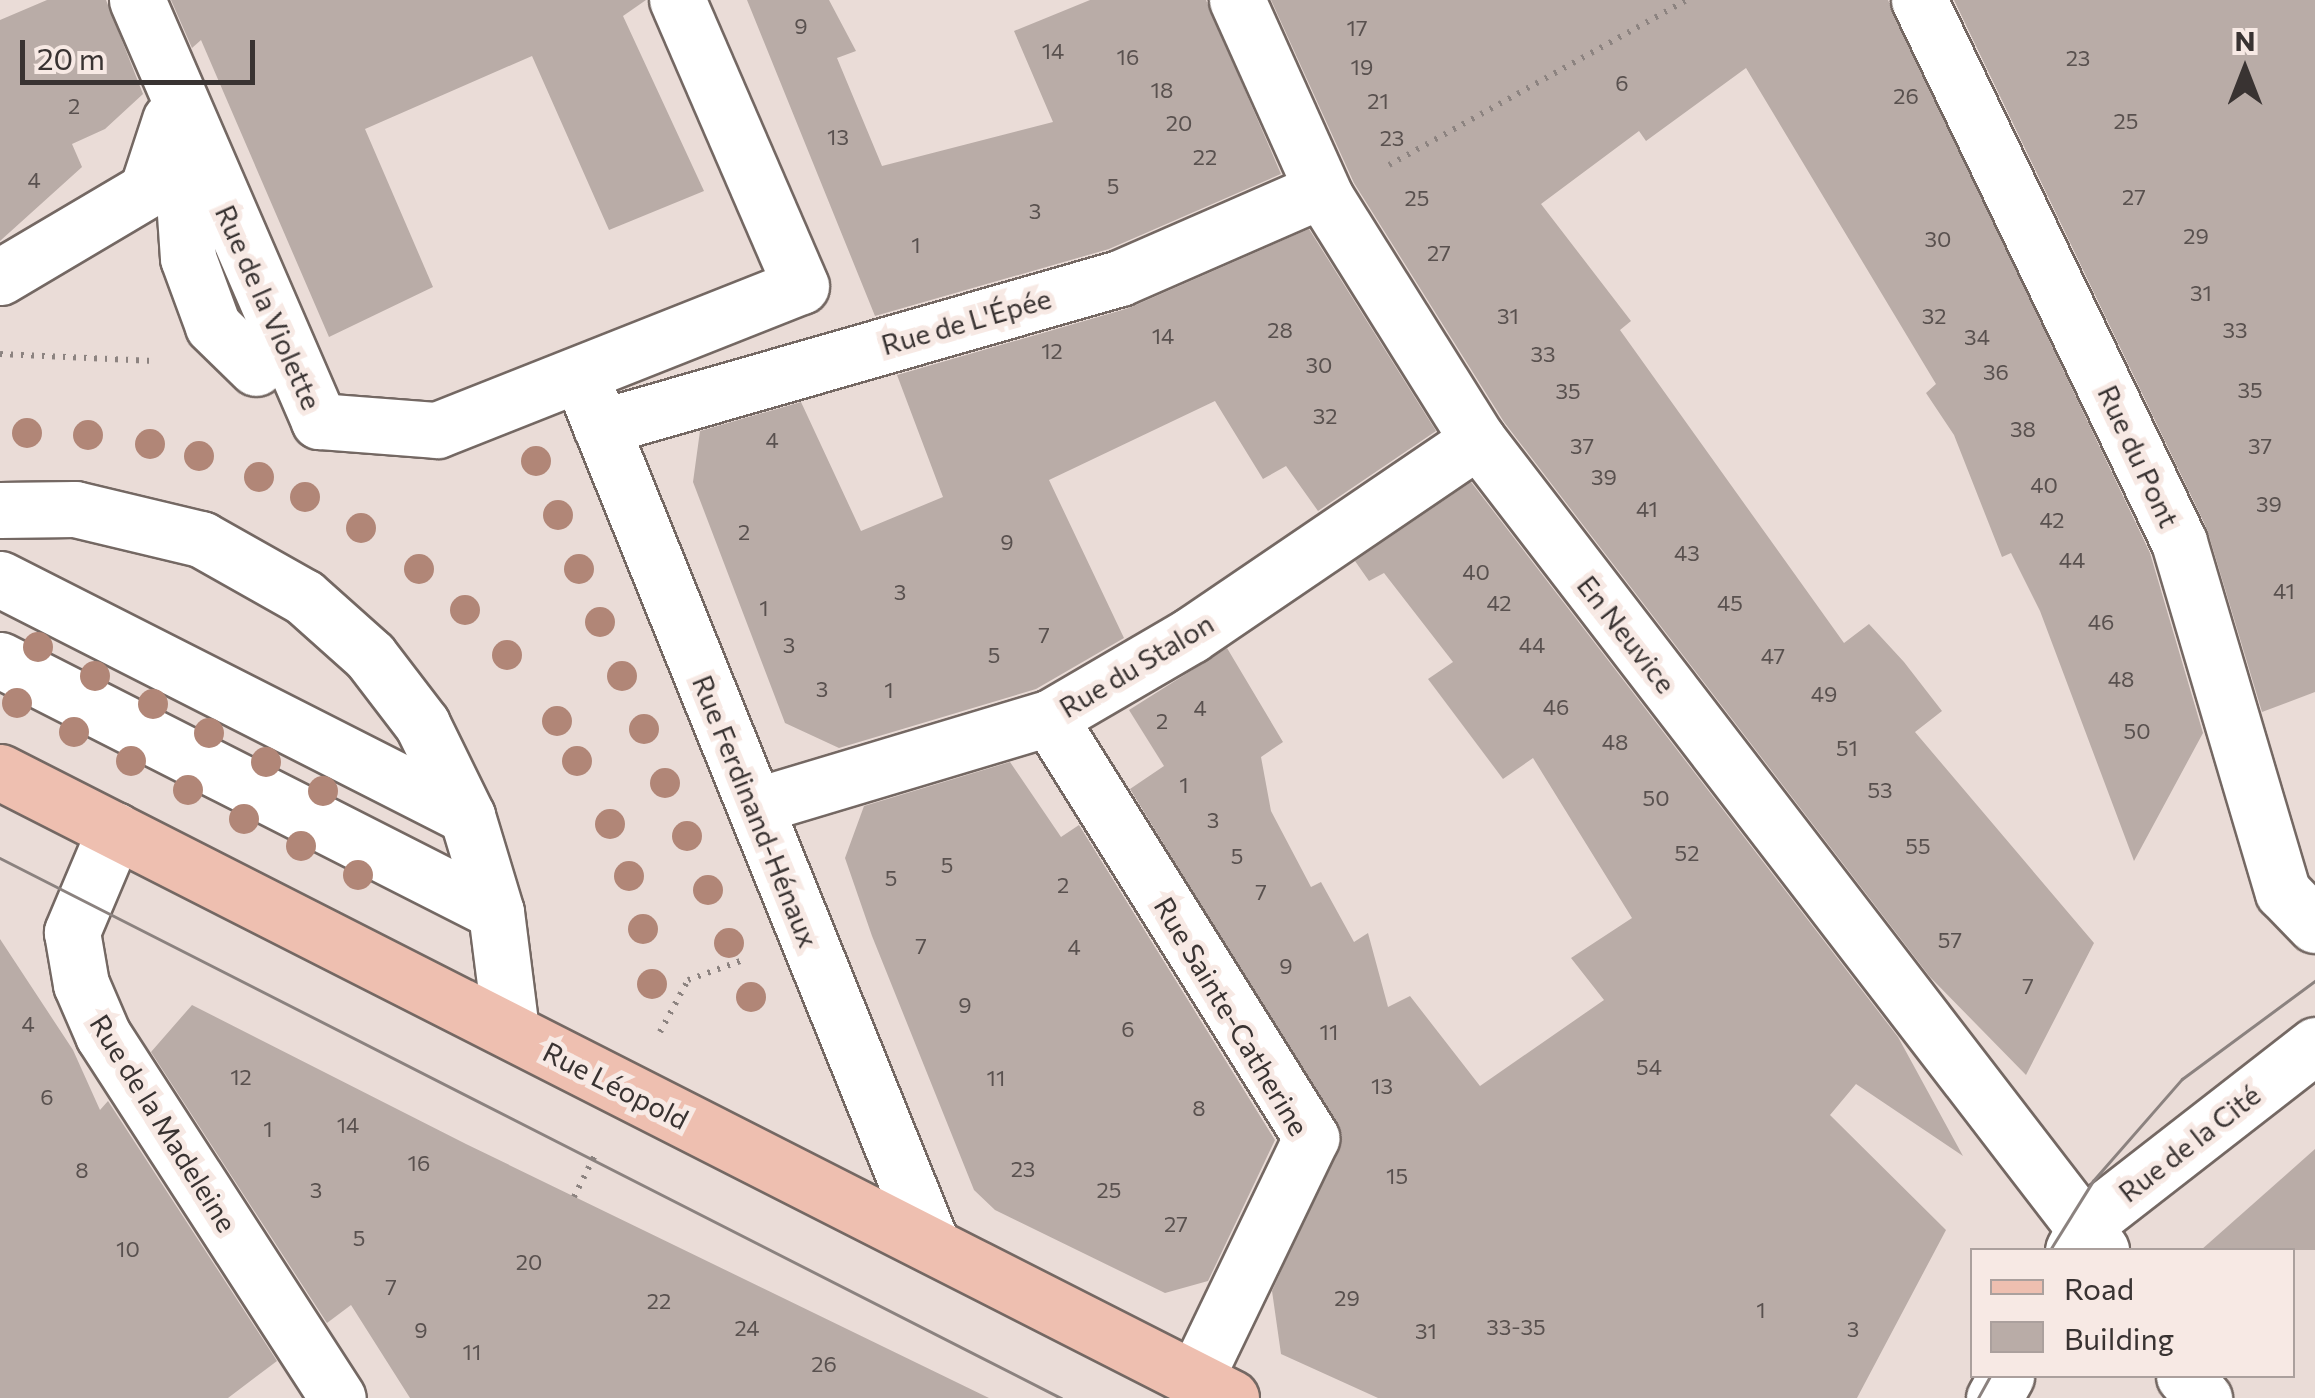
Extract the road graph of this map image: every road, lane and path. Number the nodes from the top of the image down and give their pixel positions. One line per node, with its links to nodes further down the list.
1 (137, 0): 6 (street, Rue de la Violette)
2 (677, 0): 9 (street)
3 (1236, 0): 7 (street, En Neuvice)
4 (1687, 0): 7 (path)
5 (1919, 0): 24 (street, Rue du Pont)
6 (177, 98): 8 (street); 11 (street); 12 (street, Rue de la Violette)
7 (1324, 194): 10 (street, Rue de L'Épée); 14 (street, En Neuvice)
8 (0, 277)
9 (801, 286): 10 (street); 12 (street, Rue de la Violette)
10 (831, 359): 13 (street, Rue de L'Épée)
11 (256, 368)
12 (581, 378): 13 (street, Rue Ferdinand-Hénaux)
13 (601, 427): 20 (street, Rue Ferdinand-Hénaux)
14 (1478, 440): 18 (street, Rue du Stalon); 29 (street, En Neuvice)
15 (0, 510): 21 (street)
16 (0, 580): 21 (street)
17 (0, 660): 23 (street)
18 (1049, 718): 20 (street, Rue du Stalon); 32 (street, Rue Sainte-Catherine)
19 (0, 772): 22 (main road, Rue Léopold)
20 (754, 806): 25 (street, Rue Ferdinand-Hénaux)
21 (466, 816): 23 (street)
22 (115, 830): 26 (main road, Rue Léopold); 33 (street, Rue de la Madeleine)
23 (496, 912): 26 (street)
24 (2315, 925)
25 (807, 937): 28 (path); 30 (street, Rue Ferdinand-Hénaux)
26 (511, 1031): 28 (main road, Rue Léopold)
27 (2315, 1045): 29 (street, Rue de la Cité)
28 (628, 1092): 30 (main road, Rue Léopold)
29 (2087, 1241)
30 (932, 1246): 32 (main road, Rue Léopold)
31 (2186, 1378): 34 (street)
32 (1213, 1389)
33 (338, 1398)
34 (2204, 1398)

